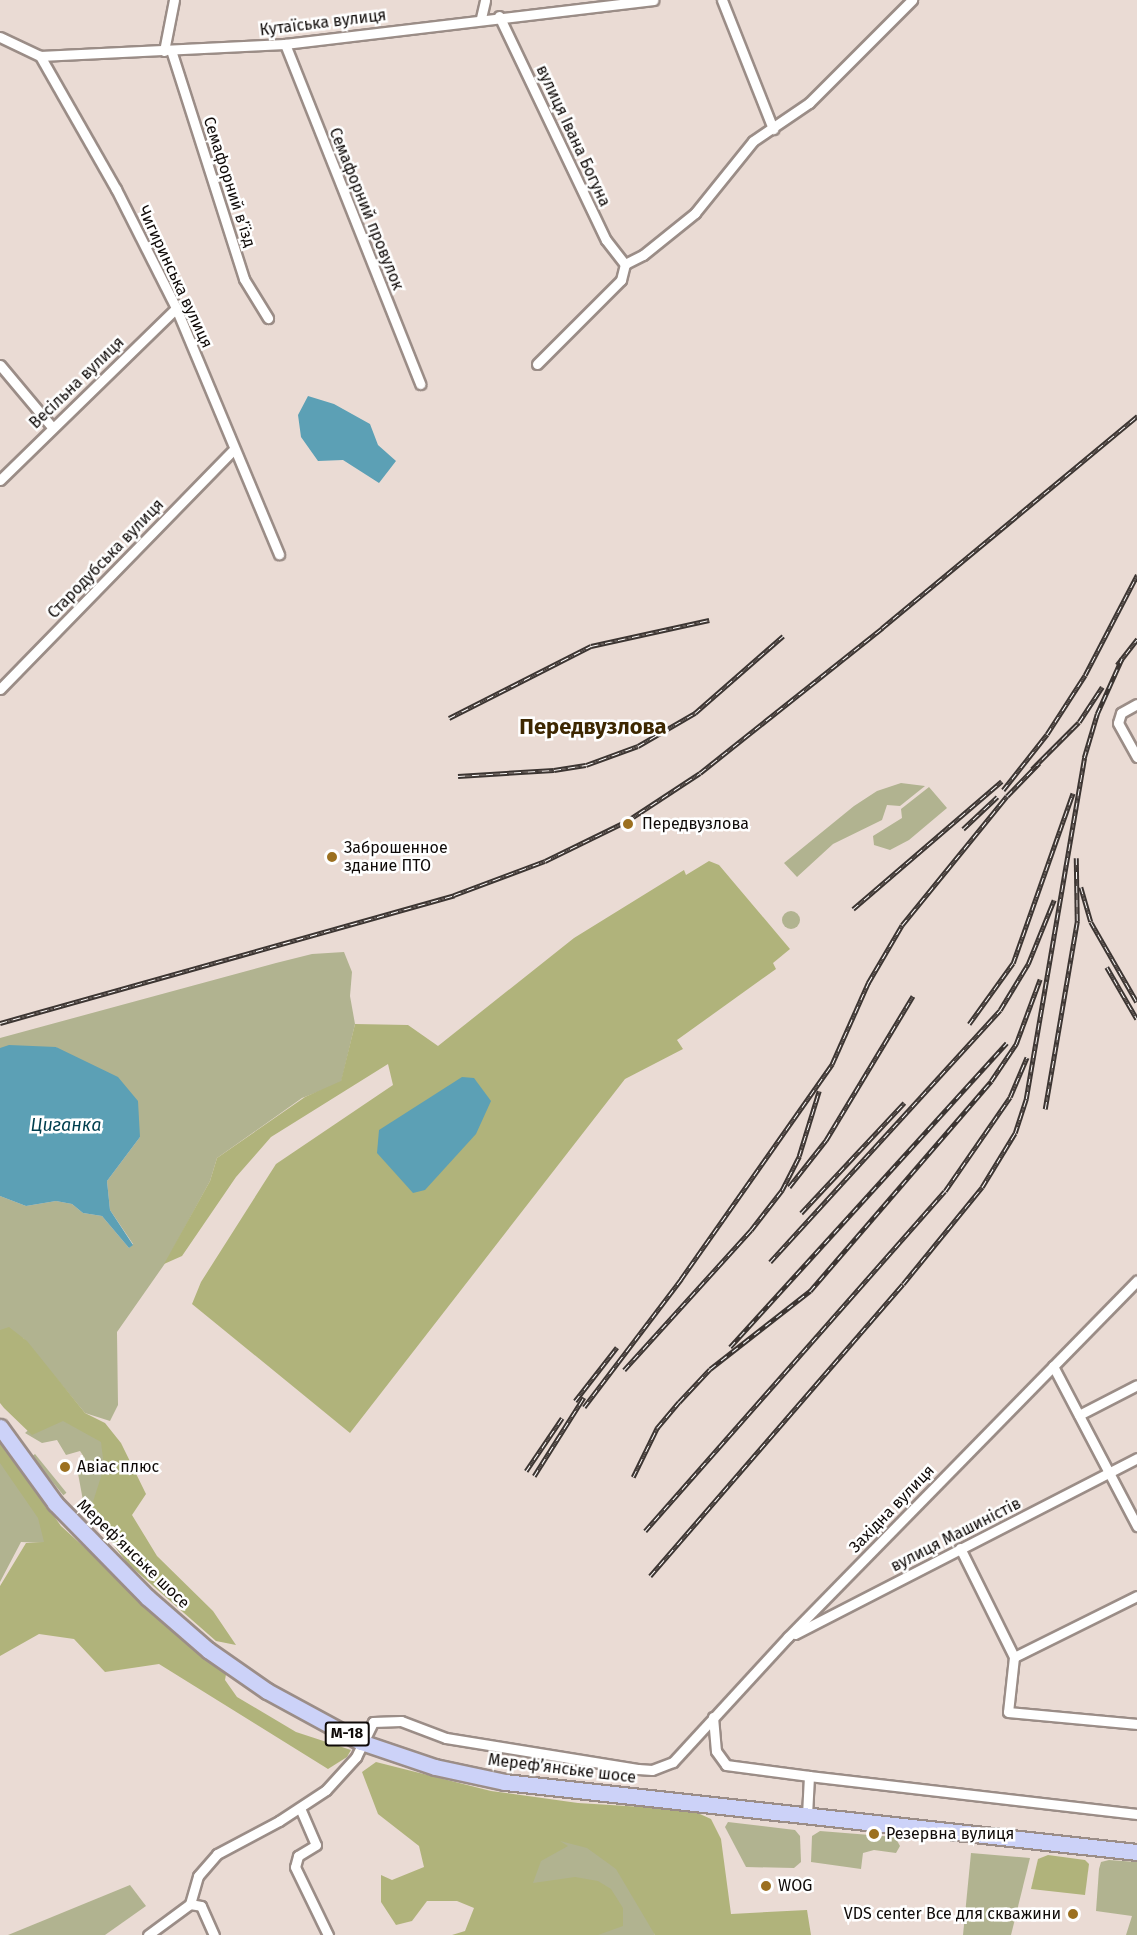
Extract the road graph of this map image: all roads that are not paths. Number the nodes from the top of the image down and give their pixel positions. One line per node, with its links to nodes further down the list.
1 (174, 0): 12 (street)
2 (485, 0): 9 (street)
3 (555, 0): 7 (street)
4 (653, 0): 7 (street, Кутаїська вулиця)
5 (722, 0): 14 (street)
6 (912, 0): 14 (street)
7 (553, 12): 8 (street, Кутаїська вулиця)
8 (500, 16): 9 (street, Кутаїська вулиця); 15 (street, вулиця Івана Богуна)
9 (481, 18): 11 (street, Кутаїська вулиця)
10 (0, 37): 13 (street, Кутаїська вулиця)
11 (285, 44): 12 (street, Кутаїська вулиця); 20 (street, Семафорний провулок)
12 (167, 50): 13 (street, Кутаїська вулиця); 17 (street, Семафорний в’їзд)
13 (40, 56): 16 (street, Чигиринська вулиця)
14 (773, 129): 15 (street)
15 (625, 264): 18 (street)
16 (176, 308): 21 (street, Весільна вулиця); 22 (street, Чигиринська вулиця)
17 (268, 318)
18 (537, 364)
19 (0, 365): 21 (street)
20 (420, 384)
21 (52, 427): 23 (street, Весільна вулиця)
22 (233, 450): 24 (street, Чигиринська вулиця); 25 (street, Стародубська вулиця)
23 (0, 480)
24 (279, 554)
25 (0, 689)
26 (1137, 705): 27 (street)
27 (1137, 757)
28 (1137, 1280): 29 (street, Західна вулиця)
29 (1053, 1366): 31 (street); 38 (street, Західна вулиця)
30 (1137, 1385): 31 (street)
31 (1079, 1416): 34 (street)
32 (0, 1427): 42 (highway, Мереф’янське шосе / М-18)
33 (1137, 1458): 34 (street, вулиця Машиністів)
34 (1109, 1473): 35 (street); 36 (street, вулиця Машиністів)
35 (1137, 1526)
36 (960, 1548): 38 (street, вулиця Машиністів); 39 (street)
37 (1137, 1596): 39 (street)
38 (788, 1637): 40 (street, Західна вулиця)
39 (1014, 1657): 41 (street)
40 (712, 1718): 42 (street, Західна вулиця); 43 (street)
41 (1137, 1724)
42 (361, 1742): 44 (street); 46 (highway, Мереф’янське шосе / М-18)
43 (809, 1776): 45 (street); 46 (street)
44 (300, 1808): 48 (street); 51 (street)
45 (1137, 1814)
46 (807, 1816): 47 (highway, Мереф’янське шосе / М-18)
47 (1137, 1852)
48 (190, 1904): 49 (street); 50 (street)
49 (148, 1935)
50 (214, 1935)
51 (328, 1935)

